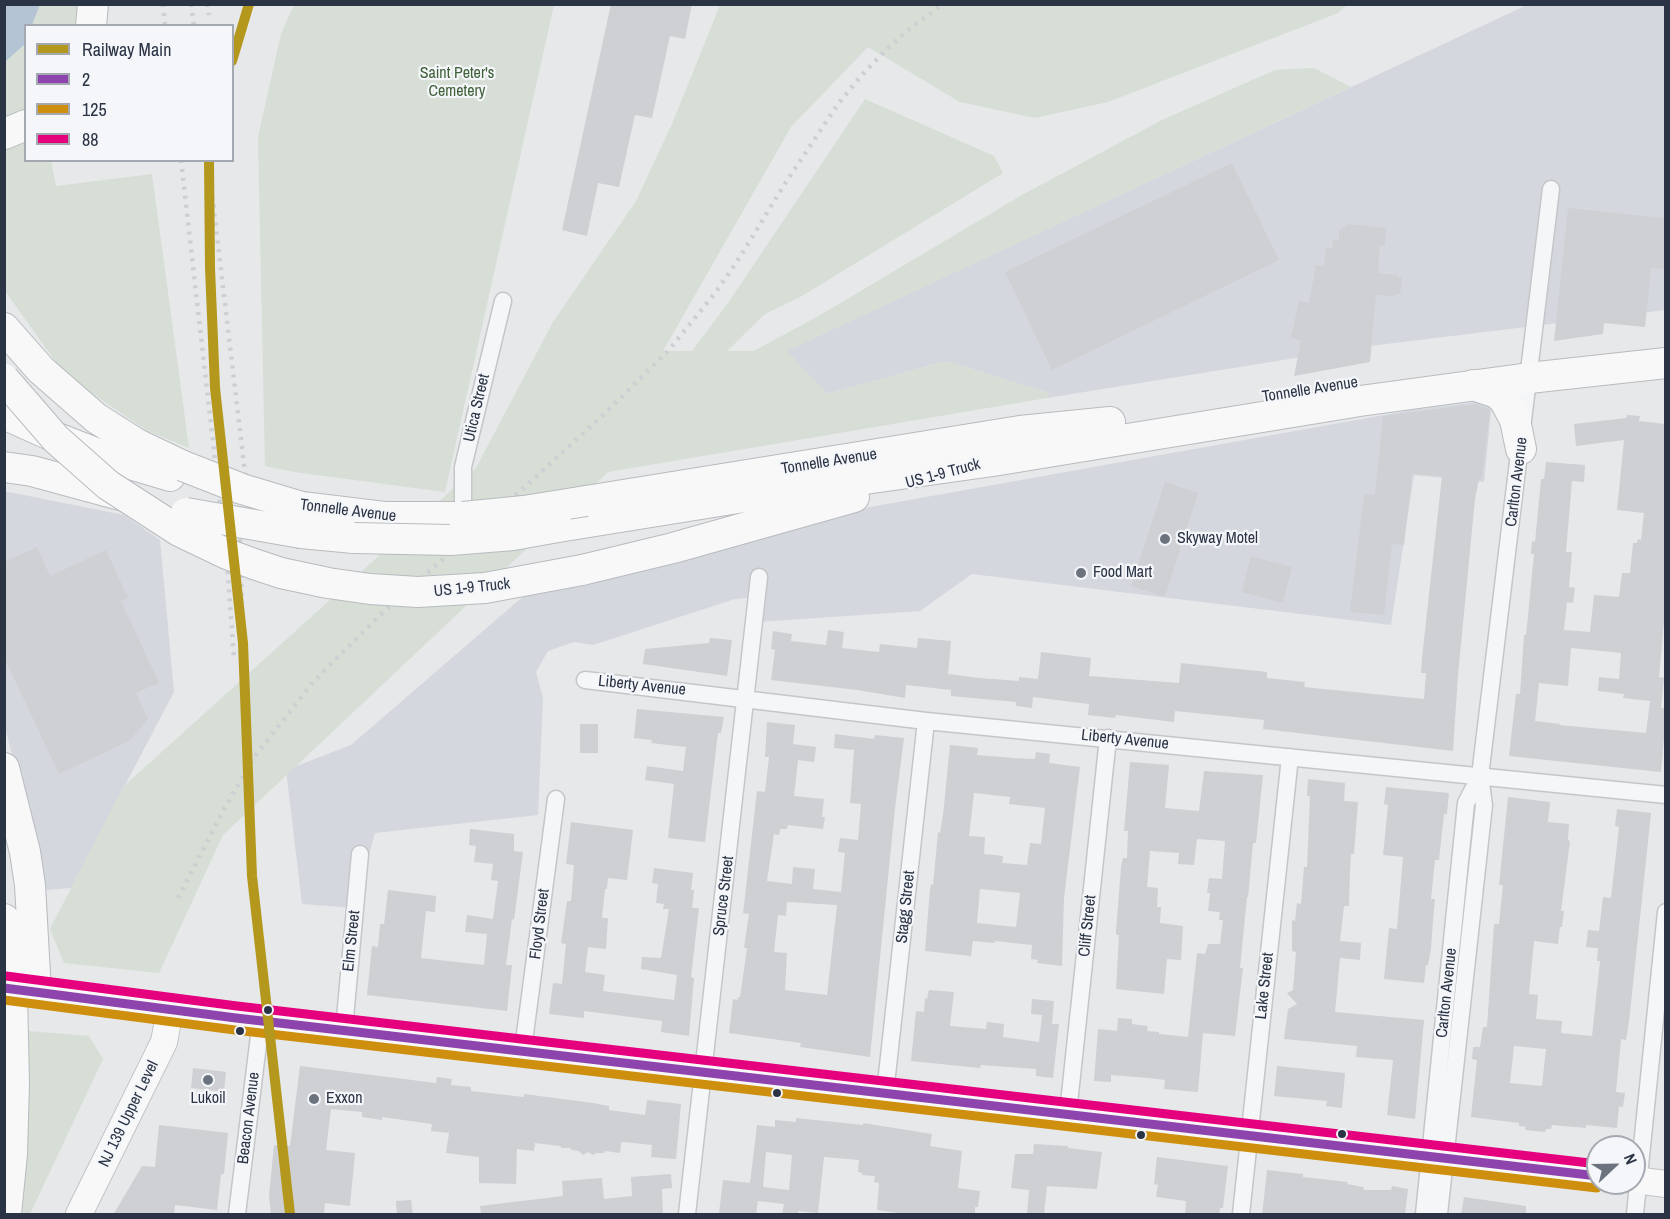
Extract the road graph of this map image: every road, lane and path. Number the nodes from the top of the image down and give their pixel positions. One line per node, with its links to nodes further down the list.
1 (93, 4): 2 (highway)
2 (91, 24)
3 (24, 126): 4 (highway)
4 (4, 134)
5 (1551, 189): 10 (street, Carlton Avenue)
6 (502, 301): 18 (street, Utica Street)
7 (4, 328): 17 (highway)
8 (1665, 345): 10 (highway, Tonnelle Avenue)
9 (1665, 363): 10 (highway, Tonnelle Avenue)
10 (1529, 369): 12 (highway, Tonnelle Avenue); 14 (street, Carlton Avenue); 18 (highway, Tonnelle Avenue, bridge)
11 (4, 378): 15 (highway, US 1-9 Truck, bridge)
12 (1473, 386): 14 (highway); 15 (highway, Tonnelle Avenue)
13 (4, 414): 17 (highway)
14 (1521, 448): 28 (street, Carlton Avenue)
15 (993, 460): 20 (highway, Tonnelle Avenue, bridge)
16 (4, 467): 19 (highway, Tonnelle Avenue, bridge)
17 (183, 473): 19 (highway, bridge)
18 (463, 517): 20 (highway, Tonnelle Avenue)
19 (302, 520): 20 (highway, Tonnelle Avenue)
20 (360, 527)
21 (759, 577): 23 (street, Spruce Street)
22 (585, 680): 23 (street, Liberty Avenue)
23 (746, 698): 24 (street, Liberty Avenue); 39 (street, Spruce Street)
24 (926, 721): 25 (street, Liberty Avenue); 40 (street, Stagg Street)
25 (1108, 738): 26 (street, Liberty Avenue); 41 (street, Cliff Street)
26 (1290, 758): 28 (street, Liberty Avenue); 42 (street, Lake Street)
27 (4, 768): 34 (highway)
28 (1480, 776): 29 (street, Liberty Avenue); 44 (street, Carlton Avenue)
29 (1665, 795)
30 (556, 799): 38 (street, Floyd Street)
31 (360, 854): 37 (street, Elm Street)
32 (1665, 912): 43 (street)
33 (4, 919): 49 (highway)
34 (23, 990): 35 (main road)
35 (170, 1010): 36 (main road); 50 (main road, NJ 139 Upper Level)
36 (261, 1020): 37 (main road); 51 (street, Beacon Avenue)
37 (344, 1029): 38 (main road)
38 (523, 1050): 39 (main road)
39 (704, 1072): 40 (main road); 52 (street, Spruce Street)
40 (885, 1093): 41 (main road)
41 (1068, 1113): 42 (main road)
42 (1249, 1134): 44 (main road); 53 (street, Lake Street)
43 (1641, 1135)
44 (1437, 1156): 45 (main road); 54 (street, Carlton Avenue); 55 (street, Carlton Avenue)
45 (1586, 1175)
46 (1646, 1181): 47 (main road)
47 (1665, 1184)
48 (1636, 1195): 56 (street)
49 (6, 1215)
50 (79, 1215)
51 (237, 1215)
52 (687, 1215)
53 (1241, 1215)
54 (1424, 1215)
55 (1439, 1215)
56 (1635, 1215)

